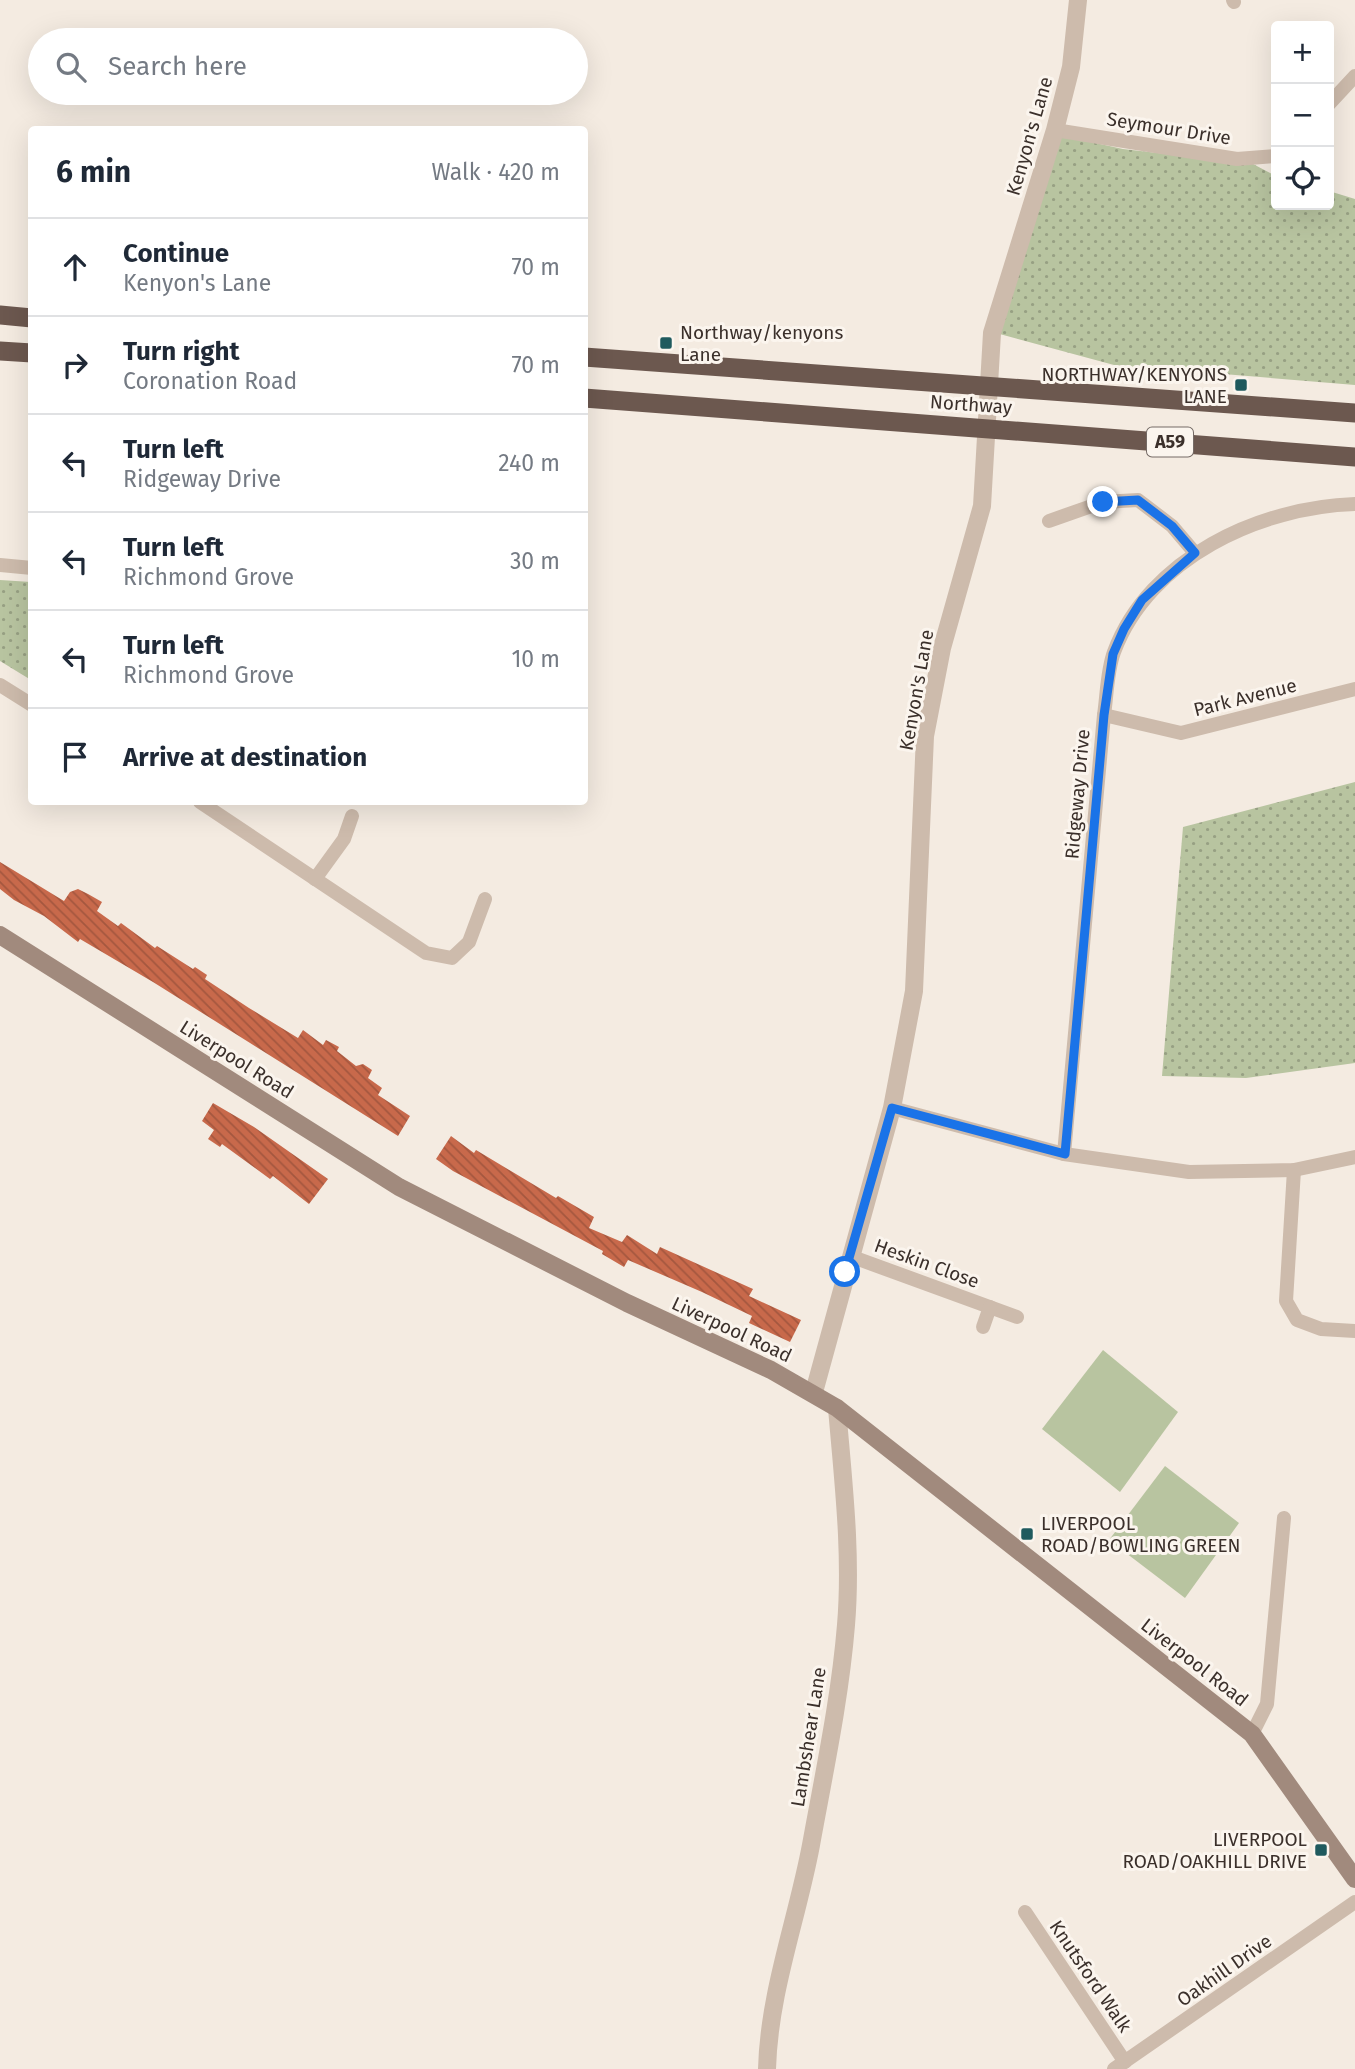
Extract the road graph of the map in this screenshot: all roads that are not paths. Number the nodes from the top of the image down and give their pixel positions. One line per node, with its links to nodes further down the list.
1 (1078, 0): 4 (street, Kenyon's Lane)
2 (1355, 76): 3 (street)
3 (1334, 99)
4 (1055, 130): 5 (street, Seymour Drive); 11 (street, Kenyon's Lane)
5 (1271, 156)
6 (0, 315): 7 (highway)
7 (28, 318)
8 (0, 351): 9 (highway)
9 (28, 353)
10 (588, 357): 11 (highway, Northway / A59)
11 (987, 386): 13 (highway, Northway / A59); 14 (street, Kenyon's Lane)
12 (588, 398): 14 (highway, Northway / A59)
13 (1355, 413)
14 (985, 428): 15 (highway, Northway / A59); 30 (street, Kenyon's Lane)
15 (1355, 457)
16 (1355, 505): 18 (street, Ridgeway Drive)
17 (1049, 521): 18 (street)
18 (1195, 553): 24 (street, Ridgeway Drive)
19 (0, 565): 20 (street)
20 (28, 568)
21 (0, 685): 23 (street)
22 (1355, 689): 24 (street, Park Avenue)
23 (28, 702)
24 (1104, 715): 31 (street, Ridgeway Drive)
25 (204, 805): 27 (street)
26 (352, 816): 27 (street)
27 (315, 879): 28 (street)
28 (485, 899)
29 (0, 935): 39 (main road, Liverpool Road)
30 (892, 1108): 31 (street); 34 (street, Kenyon's Lane)
31 (1065, 1154): 33 (street)
32 (1355, 1157): 33 (street)
33 (1294, 1170): 38 (street)
34 (850, 1256): 35 (street, Heskin Close); 39 (street, Kenyon's Lane)
35 (990, 1307): 36 (street, Heskin Close); 37 (street, Heskin Close)
36 (1017, 1317)
37 (983, 1327)
38 (1355, 1331)
39 (814, 1392): 40 (main road, Liverpool Road)
40 (837, 1408): 42 (main road, Liverpool Road); 47 (street, Lambshear Lane)
41 (1284, 1518): 42 (street)
42 (1252, 1734): 43 (main road, Liverpool Road)
43 (1355, 1878)
44 (1355, 1902): 46 (street, Oakhill Drive)
45 (1025, 1912): 46 (street, Knutsford Walk)
46 (1120, 2065)
47 (767, 2069)

